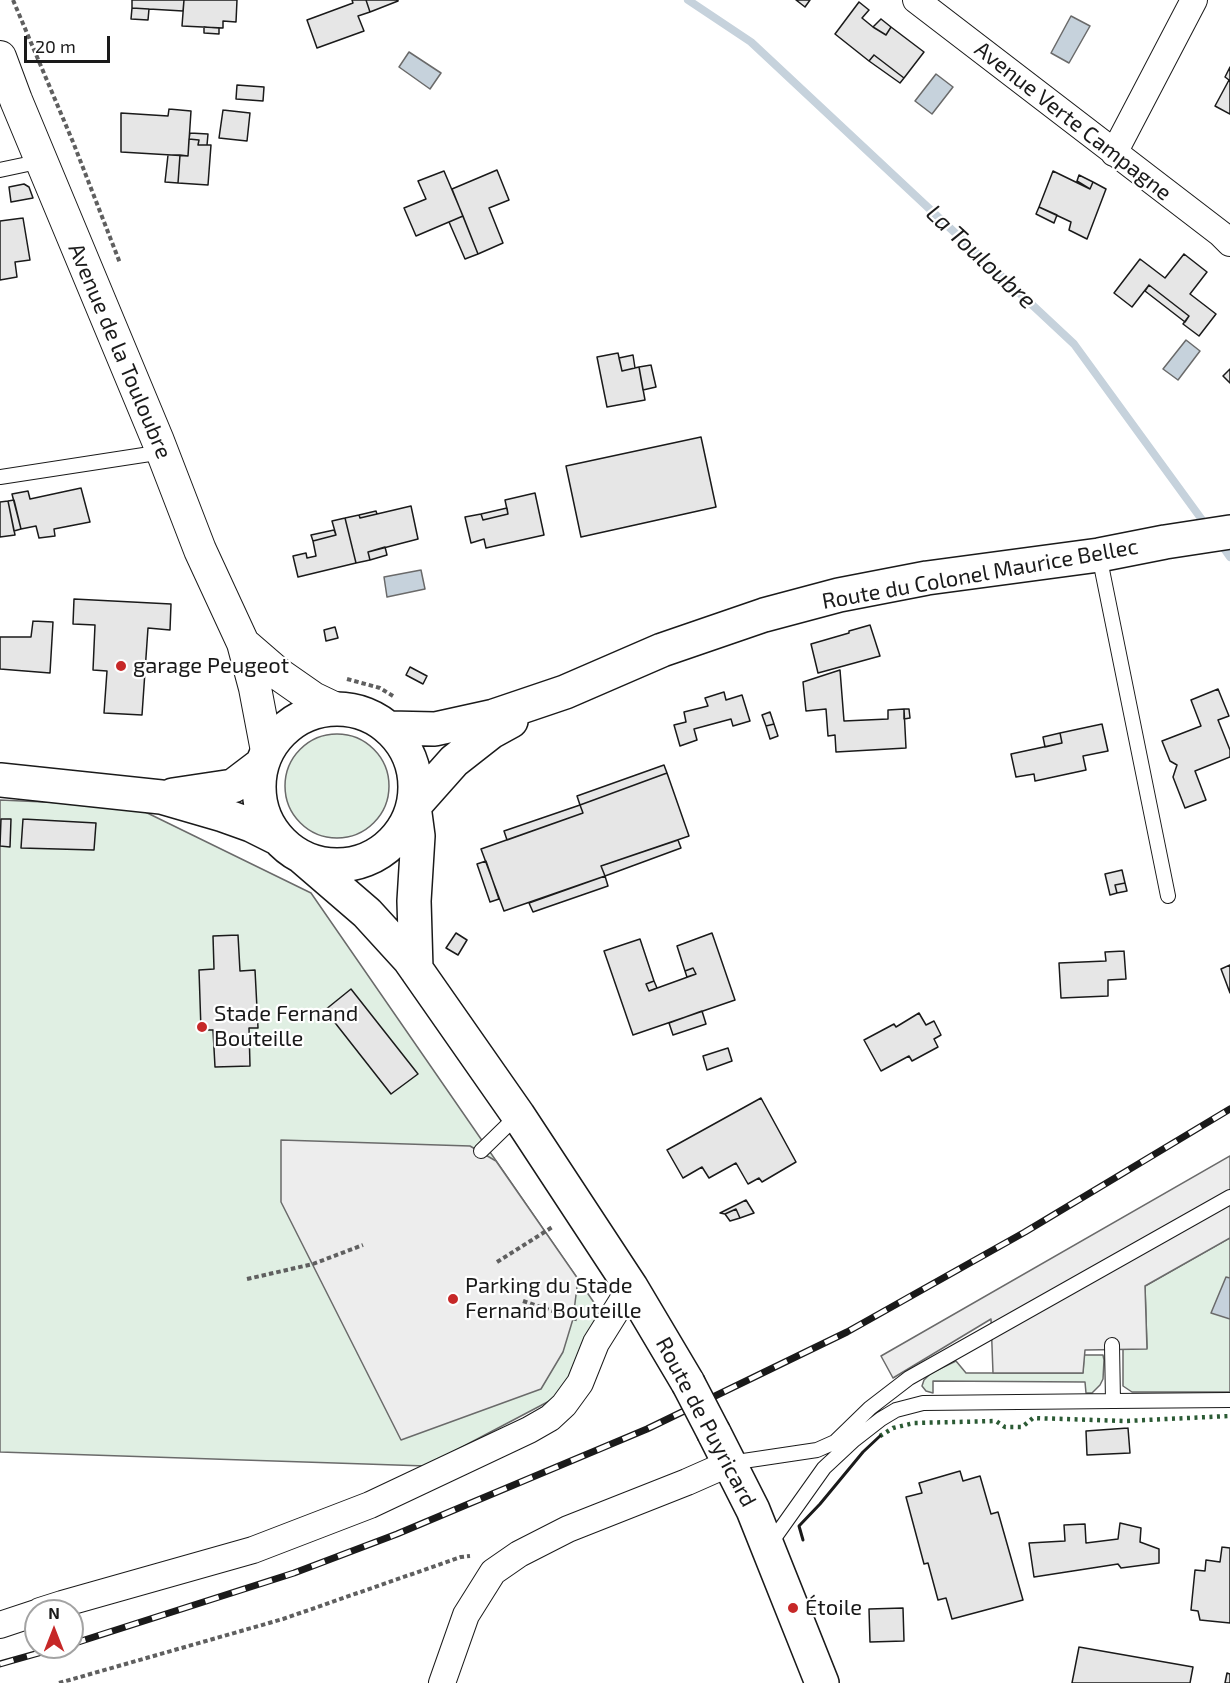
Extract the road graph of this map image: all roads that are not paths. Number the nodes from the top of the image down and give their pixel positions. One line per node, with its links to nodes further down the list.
1 (916, 0): 4 (street, Avenue Verte Campagne)
2 (1194, 0): 4 (street)
3 (0, 57): 5 (street, Avenue de la Touloubre)
4 (1114, 153): 7 (street, Avenue Verte Campagne)
5 (42, 162): 6 (lane); 8 (street, Avenue de la Touloubre)
6 (0, 170)
7 (1230, 243)
8 (163, 452): 9 (lane); 12 (street, Avenue de la Touloubre)
9 (0, 477)
10 (1230, 532): 11 (main road, Route du Colonel Maurice Bellec)
11 (1099, 555): 13 (main road, Route du Colonel Maurice Bellec); 22 (lane)
12 (243, 643): 14 (street); 16 (street)
13 (565, 692): 15 (main road, Route du Colonel Maurice Bellec); 19 (main road, Route du Colonel Maurice Bellec)
14 (338, 693): 15 (main road); 16 (main road)
15 (394, 714): 19 (main road)
16 (264, 757): 18 (main road); 21 (main road)
17 (0, 780): 18 (main road)
18 (161, 797): 21 (main road)
19 (414, 806): 20 (main road); 23 (main road)
20 (399, 836): 21 (main road); 23 (main road, Route de Puyricard)
21 (289, 848): 23 (main road, Route de Puyricard)
22 (1168, 896)
23 (413, 964): 24 (main road, Route de Puyricard)
24 (518, 1115): 25 (lane); 27 (main road, Route de Puyricard)
25 (481, 1151)
26 (1230, 1197): 31 (lane)
27 (631, 1287): 31 (main road, Route de Puyricard, bridge); 33 (street)
28 (1112, 1345): 30 (lane)
29 (1230, 1400): 30 (lane)
30 (1113, 1401): 32 (lane)
31 (730, 1462): 32 (main road, Route de Puyricard); 36 (street)
32 (768, 1545): 37 (main road, Route de Puyricard)
33 (80, 1599)
34 (24, 1616): 35 (street)
35 (0, 1625)
36 (441, 1683)
37 (822, 1683)

